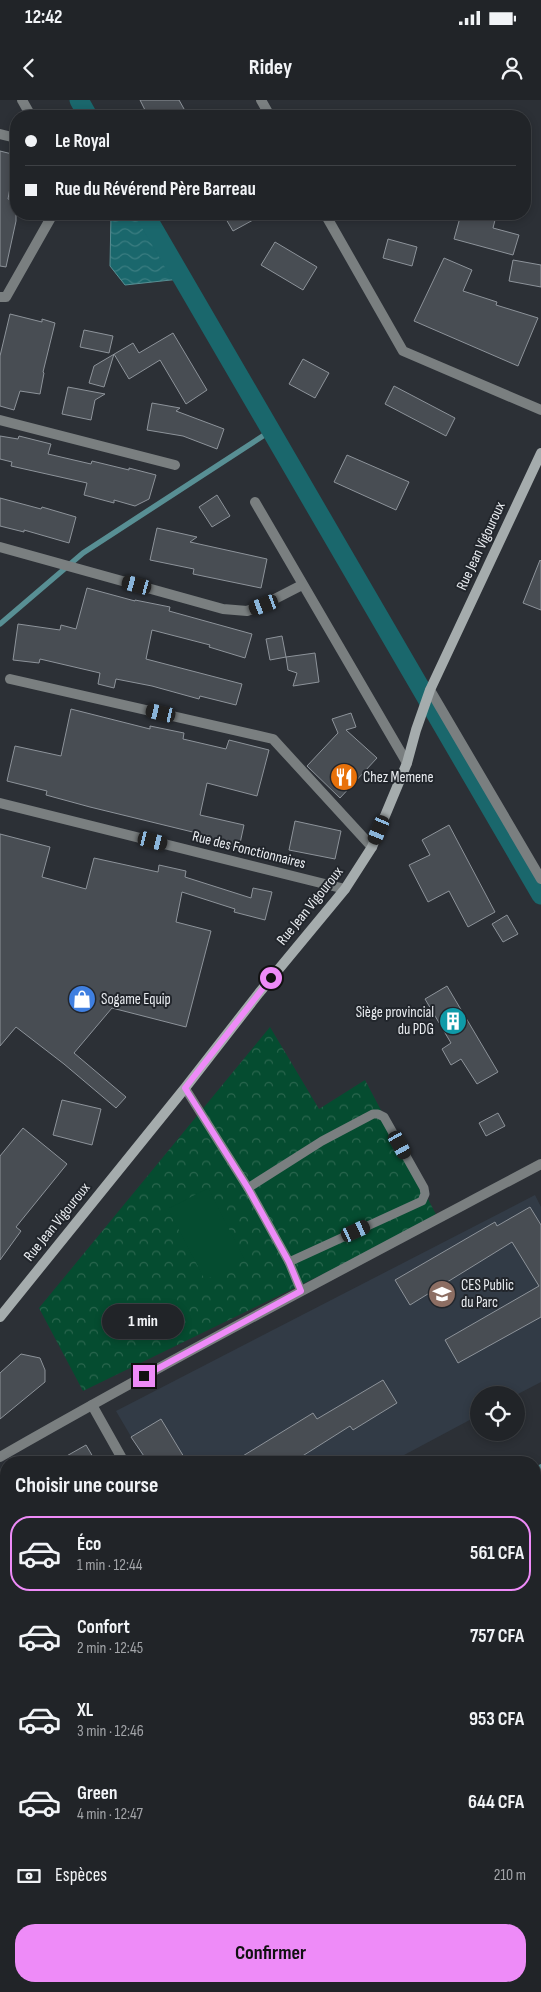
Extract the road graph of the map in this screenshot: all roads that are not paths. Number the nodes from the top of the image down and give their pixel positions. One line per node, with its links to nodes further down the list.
1 (50, 220): 3 (street)
2 (328, 220): 4 (street)
3 (0, 297)
4 (541, 410)
5 (0, 420): 7 (street)
6 (541, 453): 12 (street, Rue Jean Vigouroux)
7 (175, 465)
8 (255, 502): 10 (street)
9 (0, 547): 10 (street)
10 (302, 585): 13 (street)
11 (10, 679): 15 (street)
12 (430, 690): 13 (street, Rue Jean Vigouroux); 16 (street)
13 (407, 763): 15 (street, Rue Jean Vigouroux)
14 (0, 803): 17 (street, Rue des Fonctionnaires)
15 (372, 847): 17 (street, Rue Jean Vigouroux)
16 (541, 879)
17 (345, 889): 18 (street, Rue Jean Vigouroux)
18 (185, 1088): 20 (lane); 23 (street, Rue Jean Vigouroux)
19 (541, 1164): 22 (street)
20 (248, 1188): 21 (lane); 21 (lane)
21 (289, 1262): 22 (lane)
22 (301, 1291): 24 (street)
23 (0, 1317)
24 (92, 1405): 25 (street); 26 (street)
25 (2, 1456)
26 (121, 1456)

